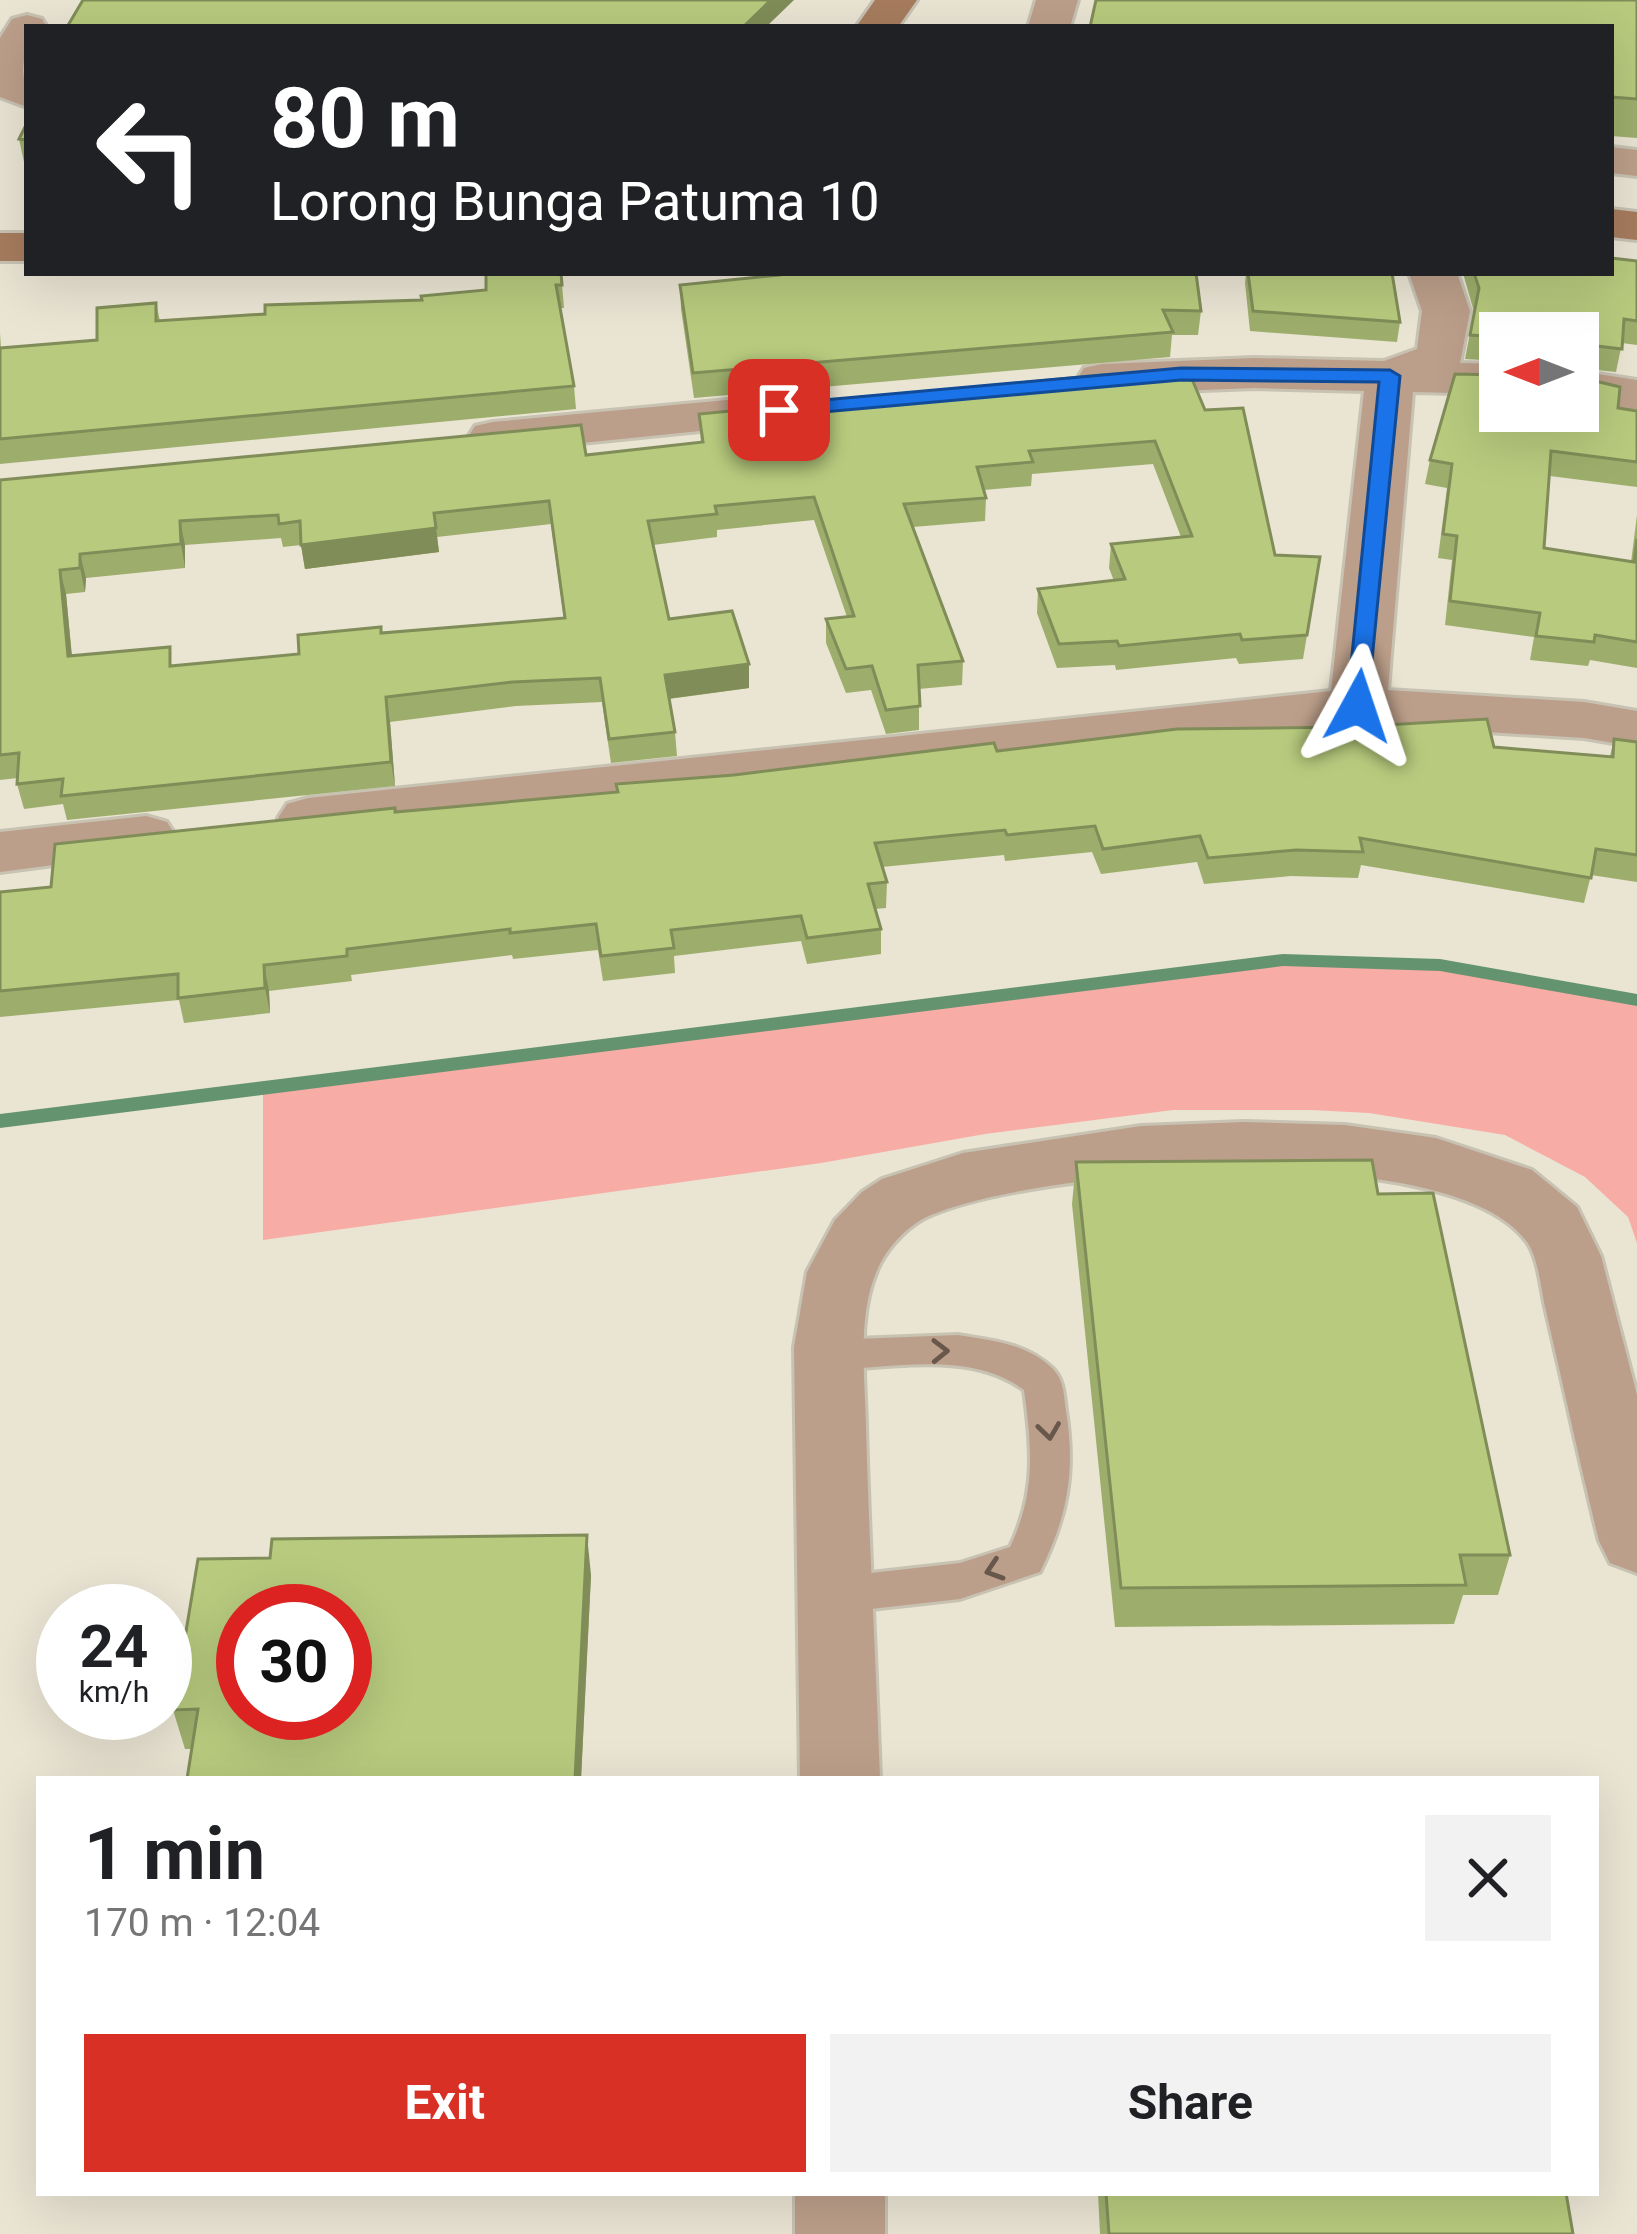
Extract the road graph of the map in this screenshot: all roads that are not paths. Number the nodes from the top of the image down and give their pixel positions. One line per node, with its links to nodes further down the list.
1 (1434, 276): 2 (street)
2 (1390, 376): 3 (street); 4 (street); 9 (street)
3 (1479, 378)
4 (1053, 383)
5 (1599, 389): 6 (street)
6 (1637, 395)
7 (843, 404): 8 (street)
8 (445, 442)
9 (1358, 706): 10 (street); 11 (street)
10 (1637, 729)
11 (262, 824)
12 (190, 831): 13 (street)
13 (0, 851)
14 (830, 1355): 15 (street); 16 (street); 16 (lane, one-way to 16)
15 (1637, 1541)
16 (835, 1594): 17 (street)
17 (840, 1776)
18 (840, 2196): 19 (street)
19 (840, 2234)

